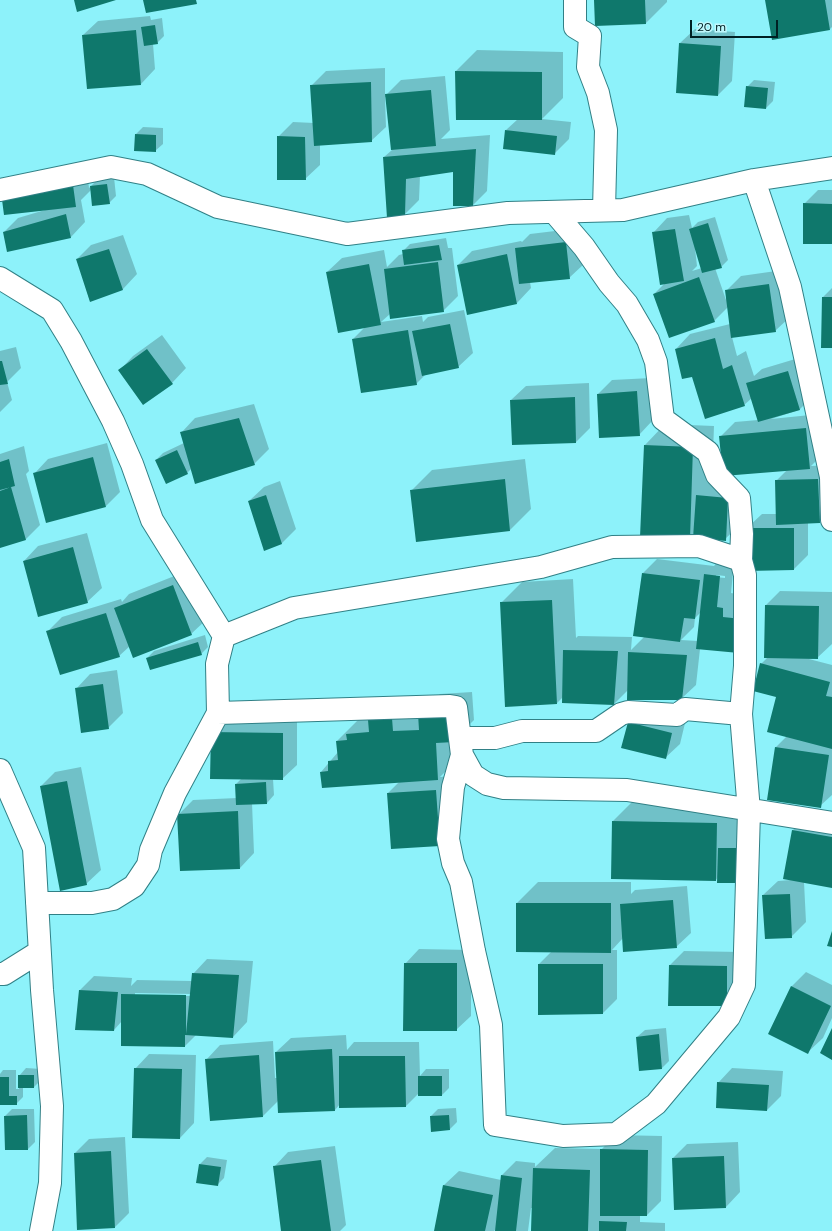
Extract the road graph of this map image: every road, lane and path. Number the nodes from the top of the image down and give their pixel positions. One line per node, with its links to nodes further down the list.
1 (575, 0): 5 (street)
2 (832, 168): 3 (street)
3 (754, 180): 5 (street); 8 (street)
4 (0, 190): 6 (street)
5 (604, 210): 6 (street)
6 (554, 212): 9 (street)
7 (0, 278): 10 (street)
8 (832, 520)
9 (741, 560): 10 (street); 12 (street)
10 (224, 636): 11 (street)
11 (218, 713): 13 (street); 17 (street)
12 (741, 714): 13 (street); 15 (street)
13 (461, 747): 15 (street); 15 (street)
14 (0, 770): 17 (street)
15 (749, 811): 16 (street)
16 (832, 823)
17 (37, 903): 18 (street)
18 (39, 952): 19 (street); 20 (street)
19 (0, 974)
20 (41, 1231)

